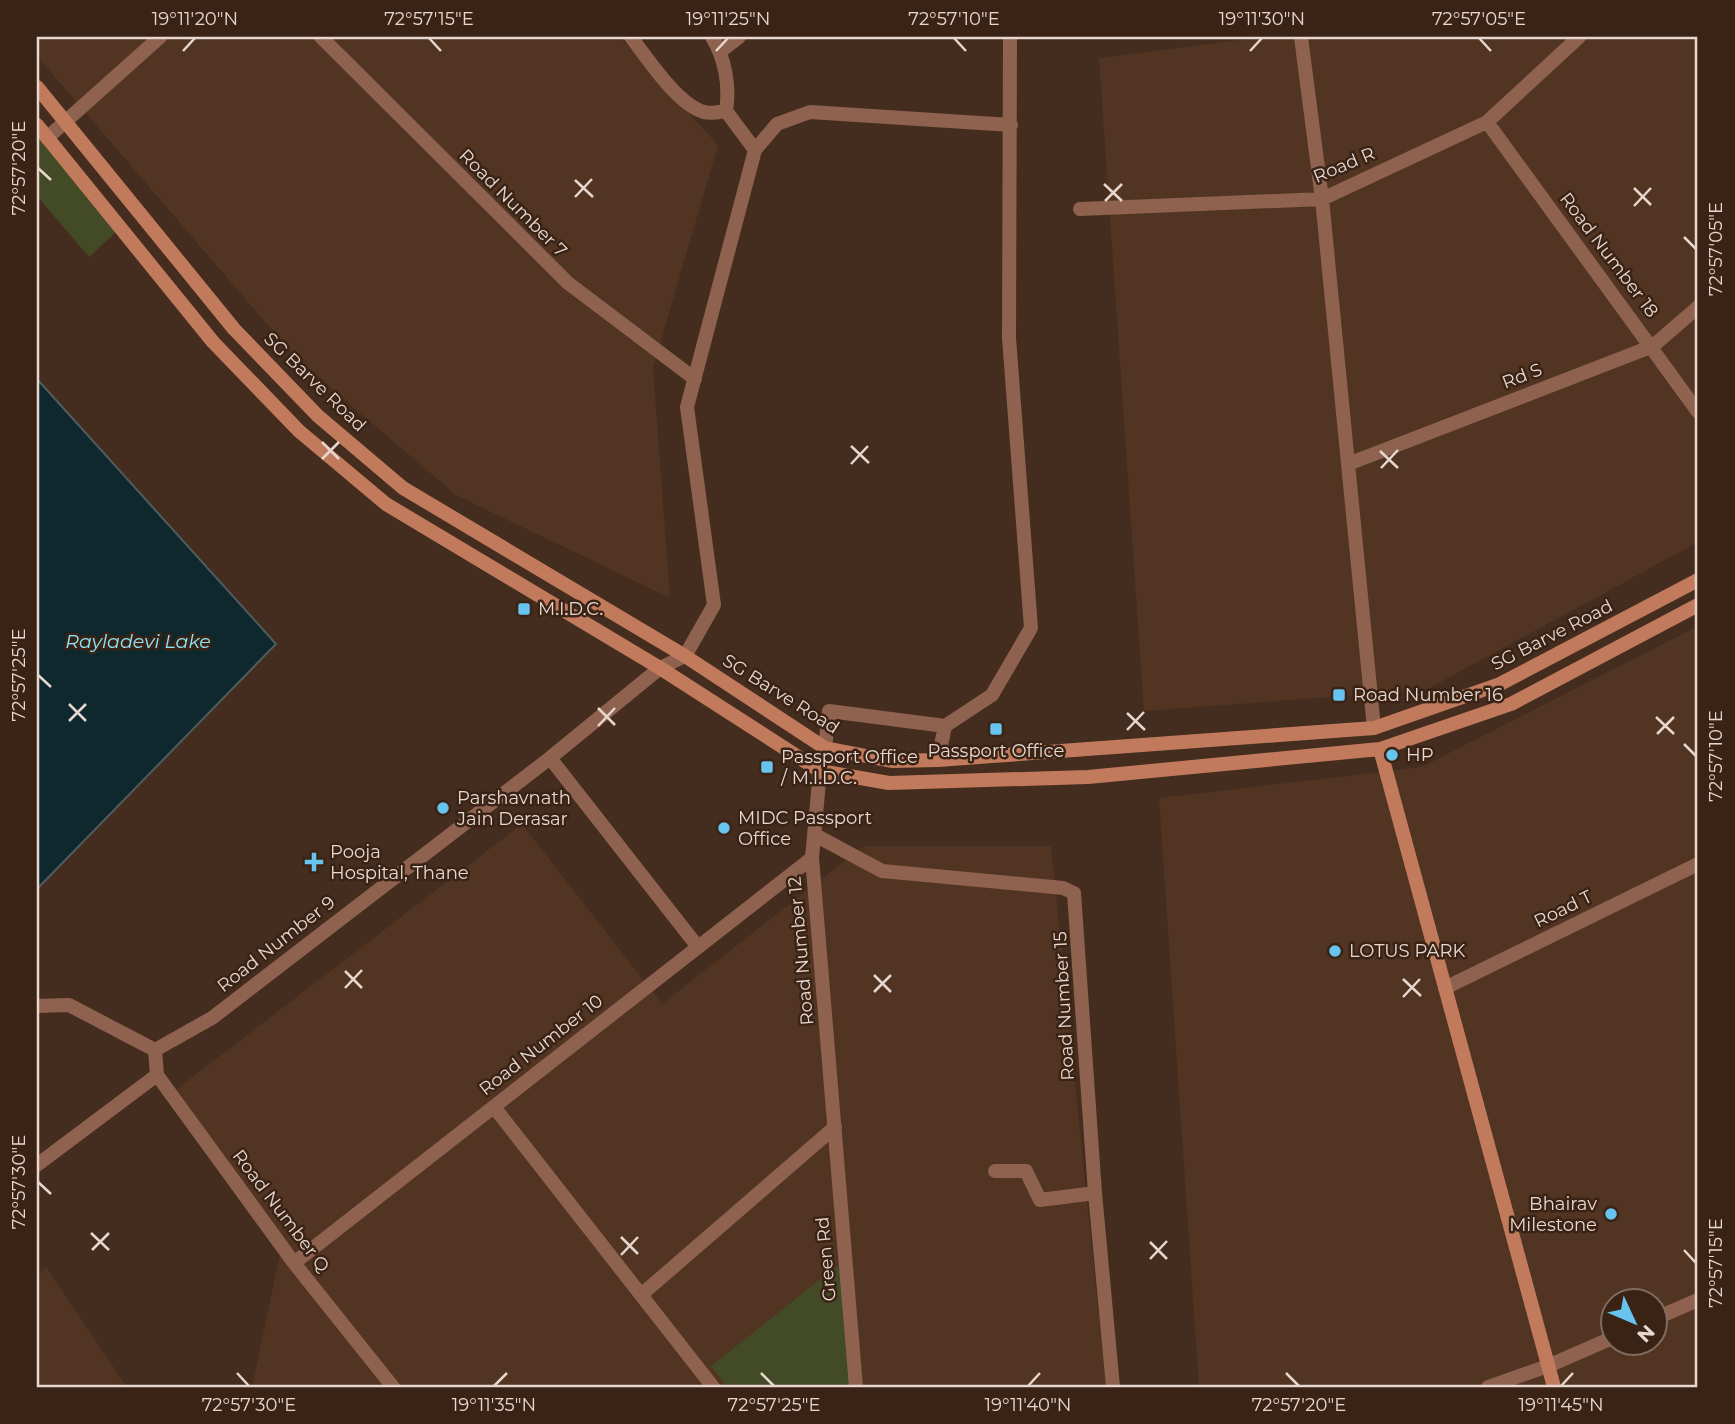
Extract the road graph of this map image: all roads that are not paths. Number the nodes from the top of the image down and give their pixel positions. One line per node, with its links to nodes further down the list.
1 (160, 37): 12 (street)
2 (321, 37): 22 (street, Road Number 7)
3 (631, 37): 11 (street)
4 (712, 37): 9 (street)
5 (739, 37): 9 (street)
6 (1010, 37): 15 (street)
7 (1301, 37): 18 (street)
8 (1579, 37): 13 (street, Road R)
9 (721, 51): 11 (street)
10 (37, 87): 12 (main road, SG Barve Road)
11 (726, 111): 17 (street)
12 (65, 122): 16 (street); 27 (main road, SG Barve Road)
13 (1487, 122): 18 (street, Road R); 21 (street, Road Number 18)
14 (37, 125): 16 (main road)
15 (1011, 125): 17 (street); 29 (street)
16 (47, 138): 28 (main road)
17 (755, 150): 22 (street)
18 (1322, 199): 19 (street, Road R); 24 (street)
19 (1080, 209)
20 (1698, 307): 21 (street, Rd S)
21 (1653, 346): 23 (street, Road Number 18); 24 (street, Rd S)
22 (695, 379): 27 (street)
23 (1698, 412)
24 (1348, 464): 30 (street)
25 (1698, 580): 30 (main road, SG Barve Road)
26 (1698, 605): 32 (main road)
27 (685, 656): 28 (street, Road Number 9); 31 (main road, SG Barve Road)
28 (660, 668): 33 (street, Road Number 9); 35 (main road)
29 (946, 726): 31 (street); 34 (street)
30 (1374, 728): 34 (main road, SG Barve Road)
31 (825, 748): 34 (main road, SG Barve Road)
32 (1380, 749): 35 (main road); 40 (main road)
33 (550, 758): 39 (street); 42 (street, Road Number 9)
34 (938, 760)
35 (820, 771): 36 (street, Road Number 12)
36 (814, 835): 37 (street, Road Number 12); 48 (street, Road Number 15)
37 (812, 858): 39 (street, Road Number 10); 45 (street, Road Number 12)
38 (1698, 864): 40 (street, Road T)
39 (698, 947): 44 (street, Road Number 10)
40 (1445, 988): 54 (main road)
41 (37, 1006): 42 (street)
42 (155, 1050): 43 (street)
43 (157, 1075): 46 (street); 49 (street, Road Number Q)
44 (494, 1107): 49 (street, Road Number 10); 50 (street)
45 (835, 1127): 50 (street); 57 (street, Green Rd)
46 (37, 1166)
47 (995, 1171): 48 (street)
48 (1095, 1193): 58 (street, Road Number 15)
49 (294, 1263): 55 (street, Road Number Q)
50 (641, 1295): 56 (street)
51 (1698, 1300): 52 (street)
52 (1668, 1313)
53 (1598, 1344): 54 (street)
54 (1548, 1366): 59 (street); 60 (main road)
55 (393, 1387)
56 (713, 1387)
57 (856, 1387)
58 (1113, 1387)
59 (1488, 1387)
60 (1554, 1387)

